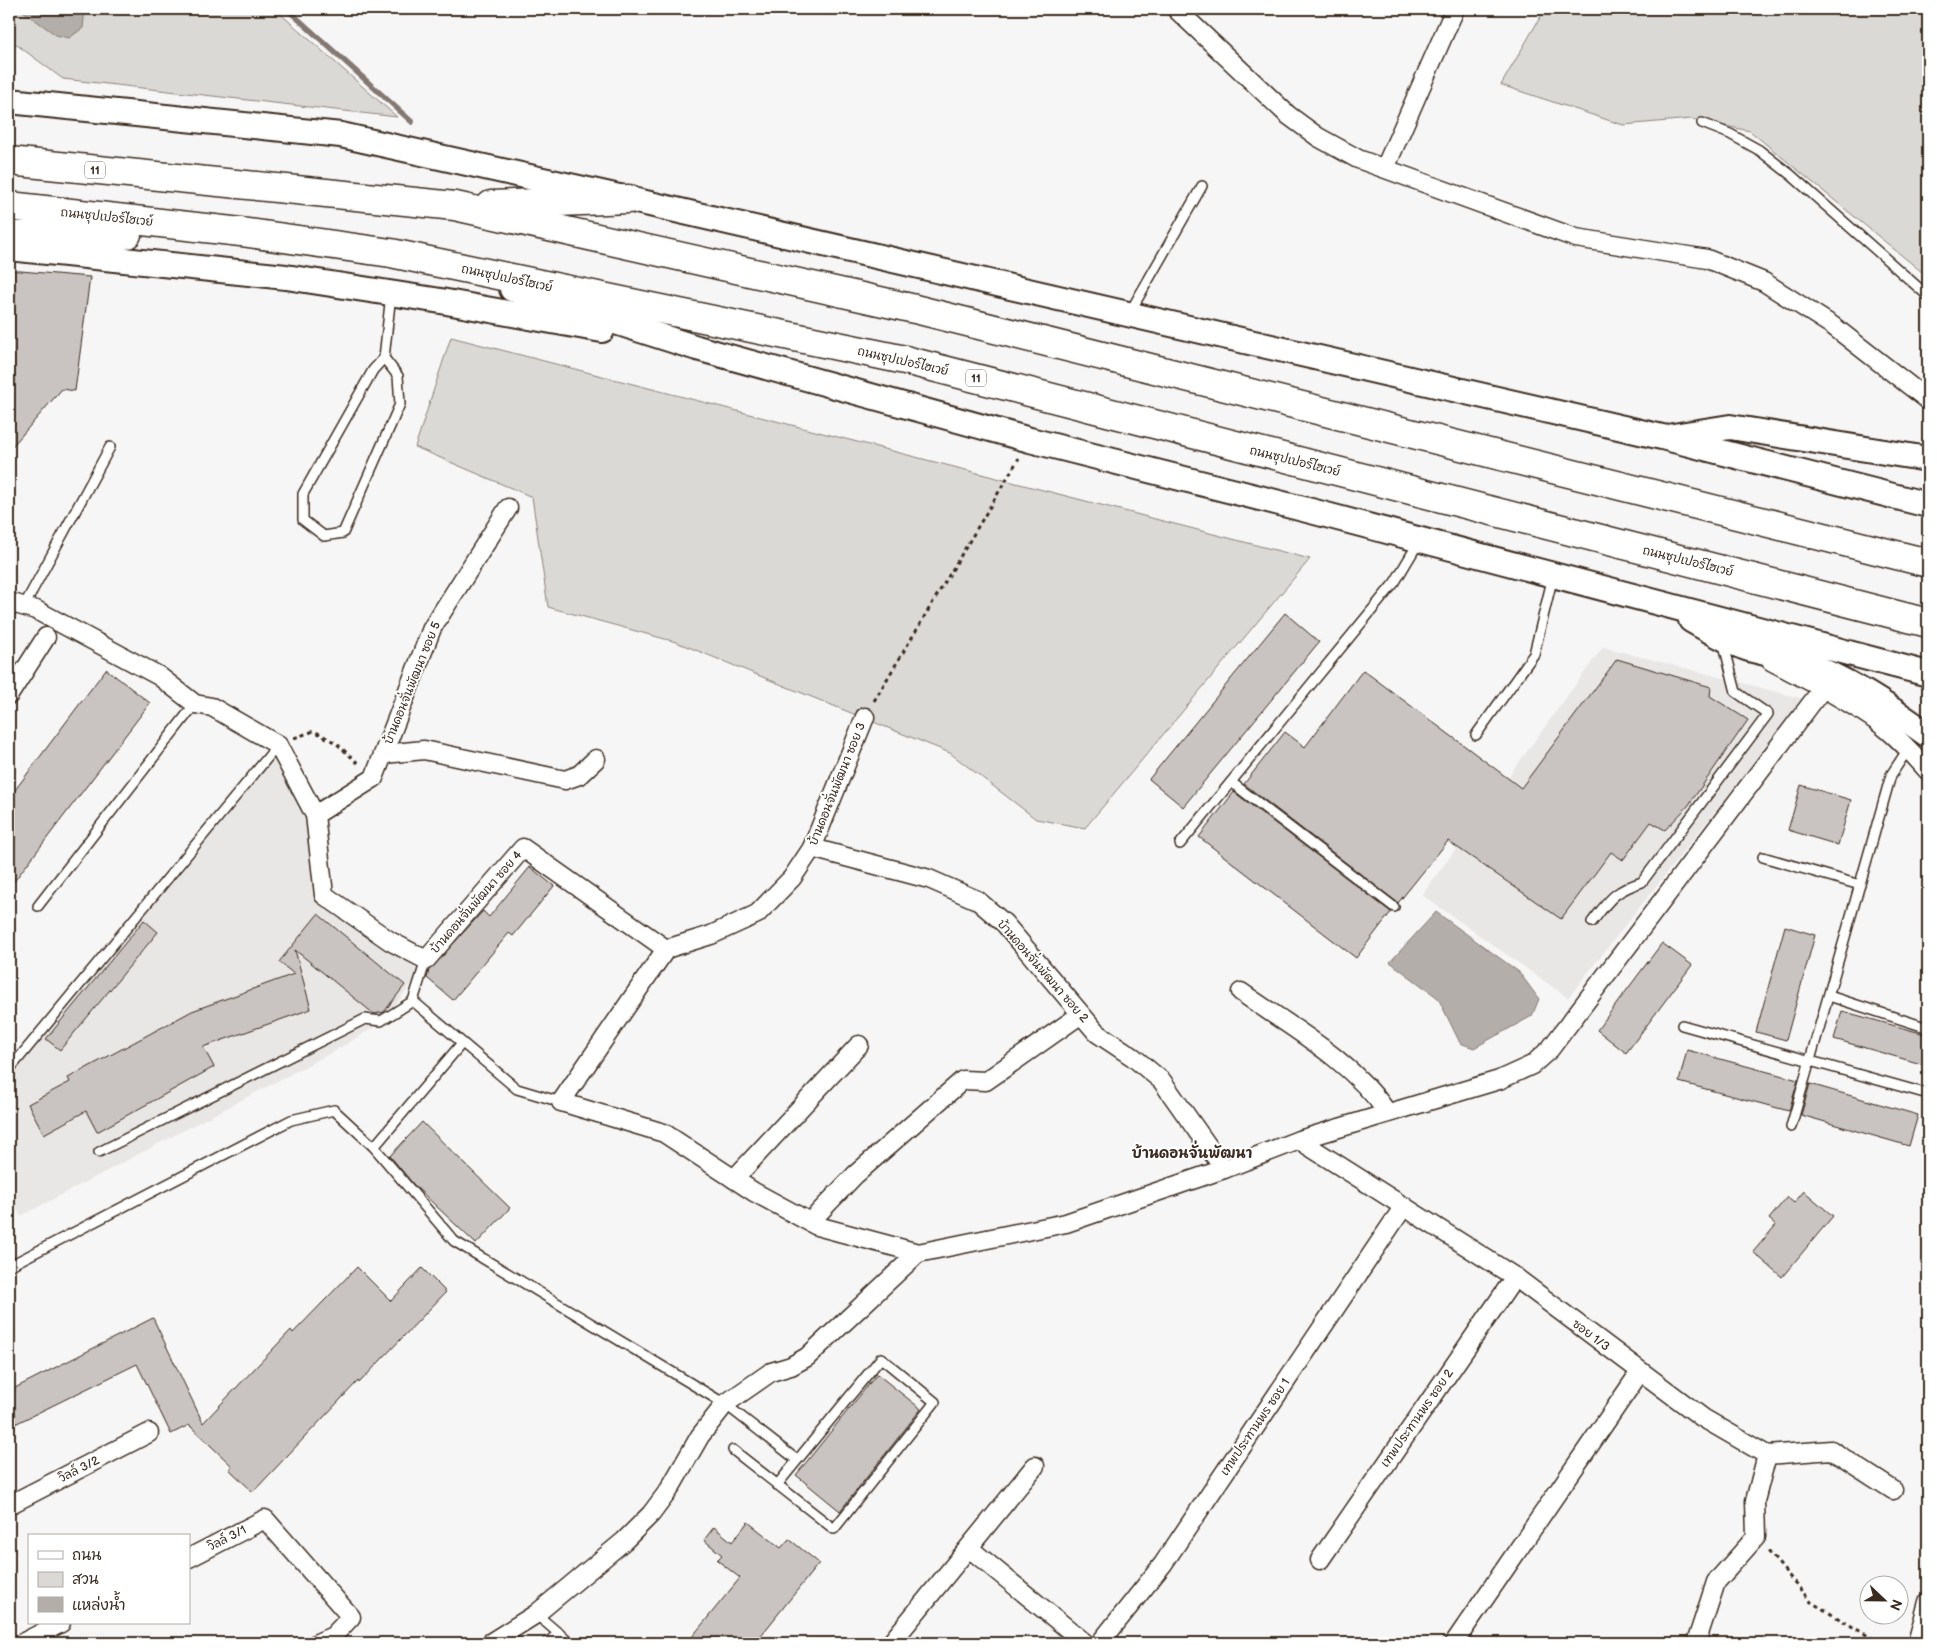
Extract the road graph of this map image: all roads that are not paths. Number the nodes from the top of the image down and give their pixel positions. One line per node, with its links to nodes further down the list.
1 (1176, 9): 8 (street)
2 (1455, 9): 8 (street)
3 (9, 101): 10 (main road)
4 (1702, 123): 18 (lane)
5 (9, 154): 7 (main road)
6 (9, 161): 7 (highway, 11)
7 (75, 168): 12 (highway, 11)
8 (1385, 168): 22 (street)
9 (1202, 186): 19 (lane)
10 (628, 199): 12 (highway); 19 (main road)
11 (9, 206): 13 (highway, ถนนซุปเปอร์ไฮเวย์ / 11)
12 (455, 206): 31 (highway, 11)
13 (241, 232): 14 (highway); 16 (highway, ถนนซุปเปอร์ไฮเวย์ / 11)
14 (9, 236)
15 (9, 248): 17 (main road)
16 (419, 260): 20 (main road); 35 (highway, ถนนซุปเปอร์ไฮเวย์ / 11)
17 (391, 294): 20 (main road); 21 (lane)
18 (1928, 296)
19 (1129, 315): 23 (main road)
20 (697, 348): 30 (main road)
21 (384, 358): 21 (lane)
22 (1928, 400)
23 (1662, 438): 25 (main road); 26 (main road)
24 (110, 447): 33 (lane)
25 (1928, 459)
26 (1880, 492): 27 (main road); 28 (main road)
27 (1928, 496)
28 (1928, 505)
29 (508, 508): 48 (street, บ้านดอนจั่นพัฒนา ซอย 5)
30 (1420, 540): 32 (main road); 51 (lane)
31 (1928, 563)
32 (1553, 576): 34 (main road); 44 (lane)
33 (16, 604): 42 (street)
34 (1664, 604): 37 (main road); 39 (main road)
35 (1928, 623)
36 (46, 637): 41 (street)
37 (1722, 638): 38 (main road); 59 (lane)
38 (1746, 648): 40 (street); 45 (main road)
39 (1928, 674)
40 (1823, 688): 47 (street); 74 (street)
41 (9, 695)
42 (195, 704): 46 (street); 57 (lane)
43 (865, 717): 54 (street, บ้านดอนจั่นพัฒนา ซอย 3)
44 (1476, 735)
45 (1928, 735)
46 (278, 745): 52 (street); 71 (lane)
47 (1908, 748): 50 (street); 56 (lane)
48 (384, 754): 49 (street); 52 (street, บ้านดอนจั่นพัฒนา ซอย 5)
49 (596, 759)
50 (1928, 771)
51 (1231, 782): 53 (lane); 58 (lane)
52 (315, 815): 61 (street, บ้านดอนจั่นพัฒนา ซอย 4)
53 (1180, 844)
54 (812, 848): 60 (street, บ้านดอนจั่นพัฒนา ซอย 3); 65 (street, บ้านดอนจั่นพัฒนา ซอย 2)
55 (1763, 857): 56 (lane)
56 (1860, 885): 63 (lane)
57 (38, 906)
58 (1394, 908)
59 (1592, 922)
60 (666, 949): 61 (street, บ้านดอนจั่นพัฒนา ซอย 4); 73 (street)
61 (426, 960): 64 (lane)
62 (1241, 992): 74 (street)
63 (1829, 996): 67 (lane); 70 (lane)
64 (413, 1000): 68 (lane); 78 (lane)
65 (1080, 1016): 79 (street, บ้านดอนจั่นพัฒนา ซอย 2); 82 (street)
66 (1682, 1025): 70 (lane)
67 (1928, 1028)
68 (462, 1043): 73 (lane); 77 (lane)
69 (859, 1045): 80 (street)
70 (1810, 1061): 72 (lane); 75 (lane)
71 (9, 1070)
72 (1928, 1094)
73 (561, 1102): 80 (street)
74 (1387, 1112): 76 (street)
75 (1791, 1127)
76 (1299, 1140): 79 (street); 81 (street, ซอย 1/3)
77 (374, 1147): 84 (lane); 87 (lane)
78 (99, 1152)
79 (1224, 1170): 83 (street)
80 (734, 1179): 82 (street)
81 (1404, 1206): 85 (street, ซอย 1/3); 110 (street, เทพประทานพร ซอย 1)
82 (810, 1222): 83 (street)
83 (918, 1253): 87 (street)
84 (9, 1266)
85 (1515, 1277): 86 (street, ซอย 1/3); 98 (street, เทพประทานพร ซอย 2)
86 (1640, 1372): 90 (street, ซอย 1/3); 111 (street)
87 (726, 1404): 91 (lane); 100 (street)
88 (149, 1433): 95 (street, วิลล์ 3/2)
89 (733, 1450): 93 (lane)
90 (1767, 1455): 94 (street); 112 (street)
91 (797, 1460): 93 (lane); 93 (lane)
92 (1035, 1466): 96 (street)
93 (777, 1484)
94 (1893, 1490)
95 (9, 1506)
96 (969, 1548): 108 (street); 109 (street)
97 (190, 1557): 104 (street, วิลล์ 3/1)
98 (1320, 1560)
99 (1928, 1602): 113 (street)
100 (536, 1614): 102 (lane); 105 (street)
101 (59, 1624): 103 (street)
102 (559, 1634): 106 (lane); 107 (lane)
103 (22, 1643)
104 (317, 1643)
105 (490, 1643)
106 (547, 1643)
107 (570, 1643)
108 (890, 1643)
109 (1085, 1643)
110 (1100, 1643)
111 (1454, 1643)
112 (1696, 1643)
113 (1917, 1643)

